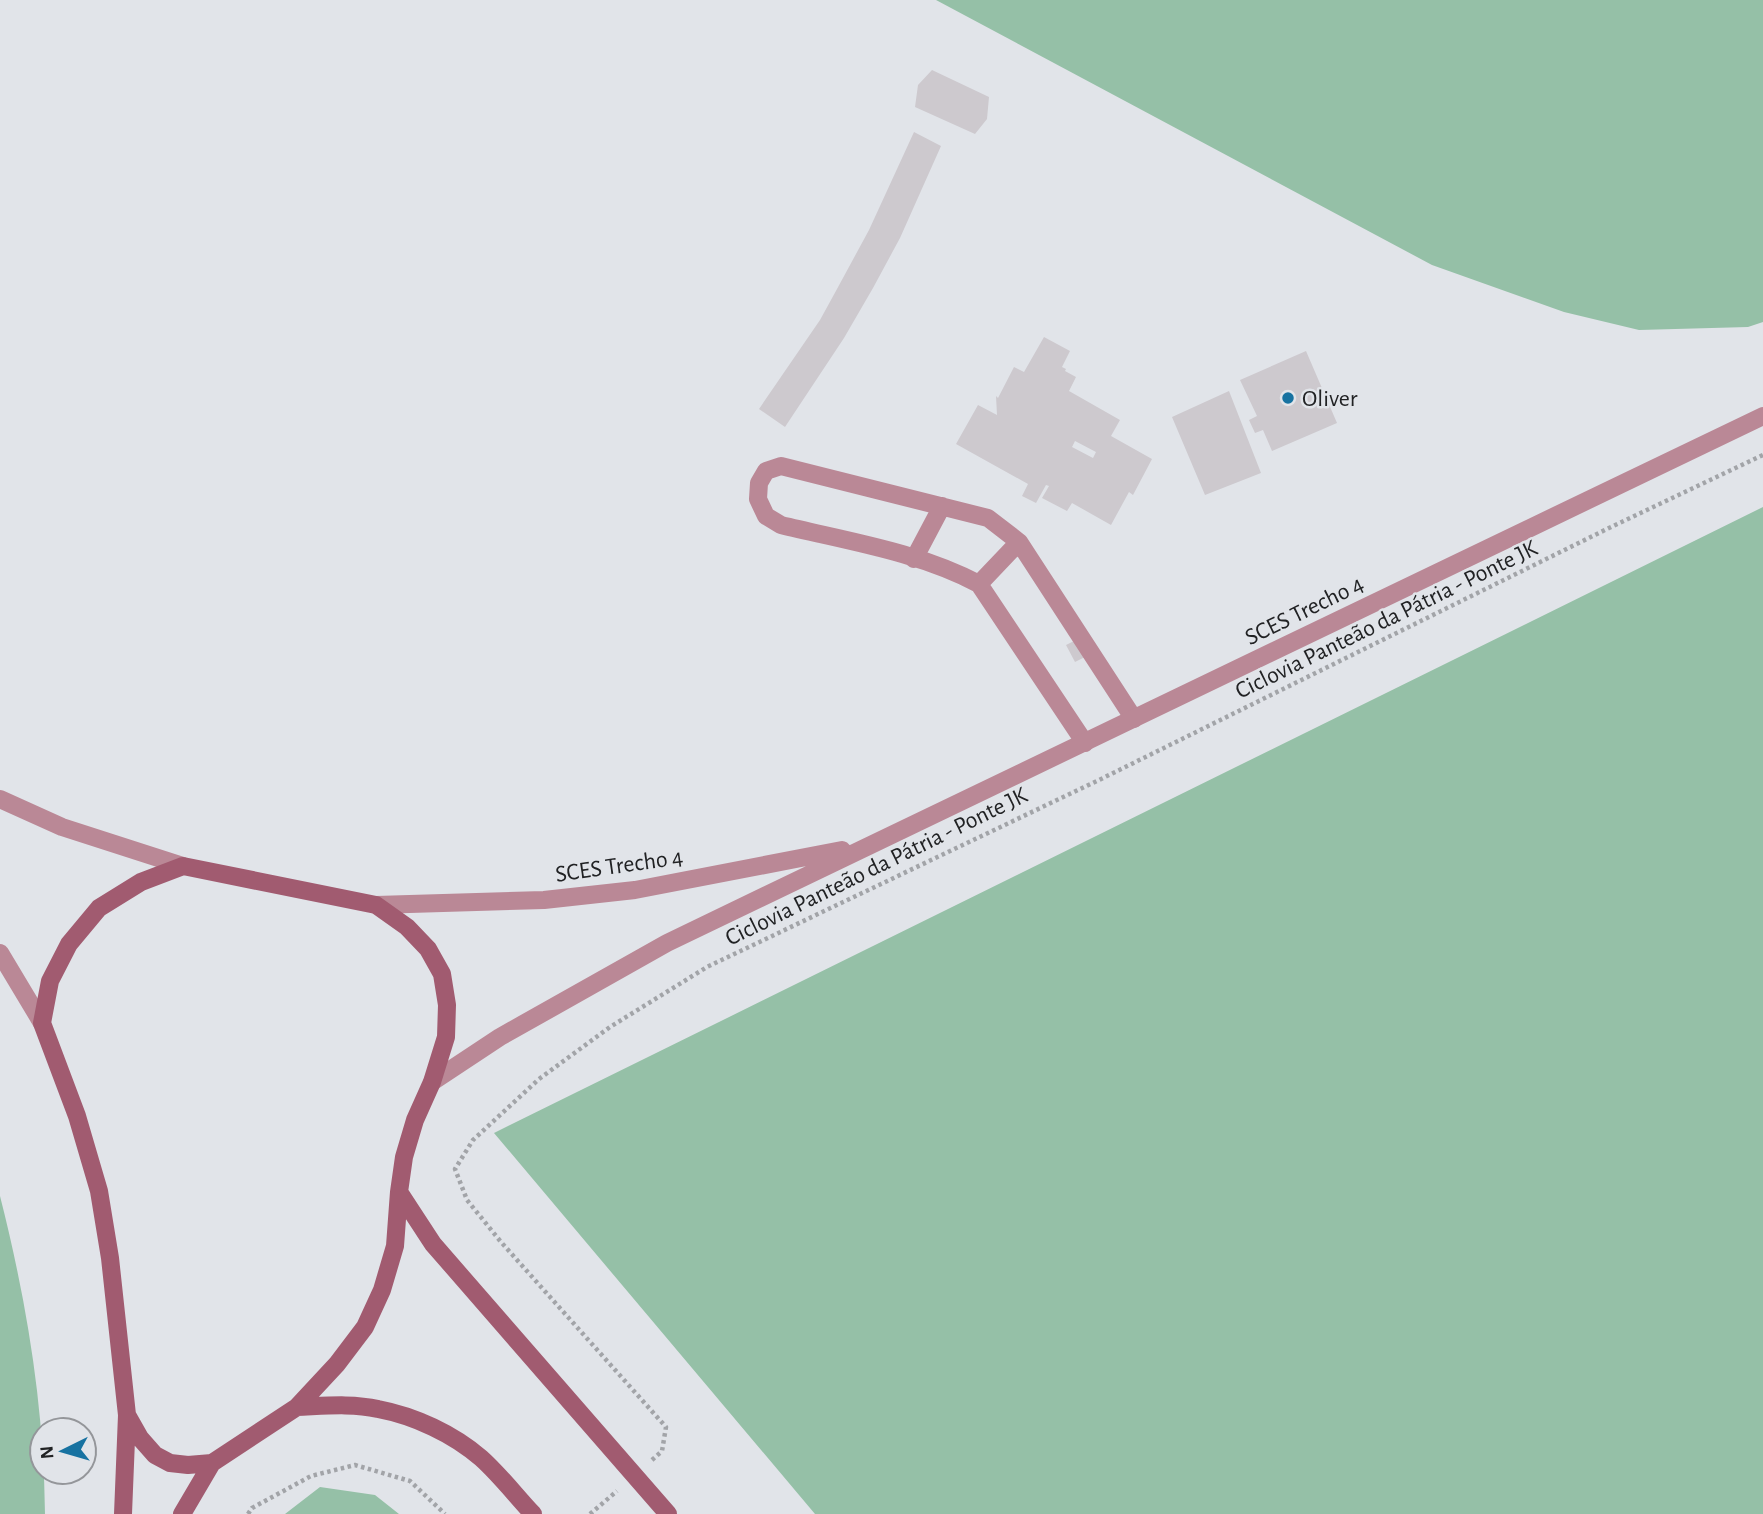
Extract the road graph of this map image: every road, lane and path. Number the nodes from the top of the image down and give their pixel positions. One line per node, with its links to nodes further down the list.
1 (1763, 416): 7 (street, SCES Trecho 4)
2 (1763, 455): 20 (path, Ciclovia Panteão da Pátria - Ponte JK)
3 (942, 506): 4 (street); 5 (street); 5 (street)
4 (1019, 542): 6 (street); 7 (street)
5 (914, 559): 6 (street)
6 (979, 584): 8 (street)
7 (1134, 719): 8 (street, SCES Trecho 4)
8 (1085, 743): 10 (street, SCES Trecho 4)
9 (0, 799): 11 (street)
10 (866, 846): 12 (street, SCES Trecho 4); 15 (street, SCES Trecho 4)
11 (183, 866): 12 (main road); 14 (main road)
12 (376, 905): 15 (main road)
13 (0, 953): 14 (street)
14 (43, 1023): 18 (main road)
15 (432, 1082): 16 (main road)
16 (399, 1192): 17 (main road); 20 (main road)
17 (297, 1407): 19 (main road); 25 (main road)
18 (127, 1415): 19 (main road); 21 (main road)
19 (212, 1463): 22 (main road)
20 (634, 1476): 26 (path, Ciclovia Panteão da Pátria - Ponte JK); 27 (main road)
21 (122, 1514)
22 (182, 1514)
23 (248, 1514): 24 (path)
24 (445, 1514)
25 (533, 1514)
26 (590, 1514)
27 (668, 1514)

